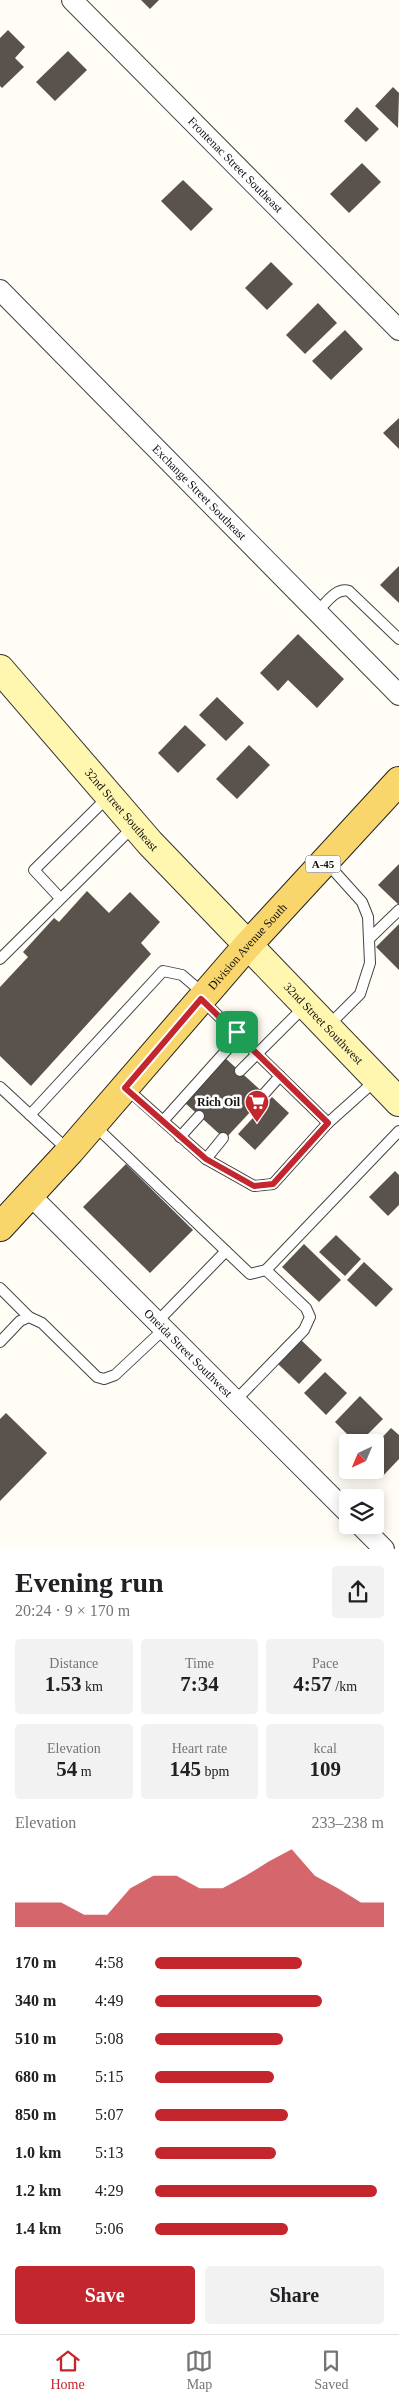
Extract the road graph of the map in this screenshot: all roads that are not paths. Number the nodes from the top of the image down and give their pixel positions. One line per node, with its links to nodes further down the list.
1 (72, 0): 3 (street, Frontenac Street Southeast)
2 (0, 290): 4 (street, Exchange Street Southeast)
3 (399, 330)
4 (318, 612): 5 (lane); 7 (street, Exchange Street Southeast)
5 (399, 639)
6 (0, 669): 9 (street, 32nd Street Southeast)
7 (399, 695)
8 (399, 781): 11 (main road, Division Avenue South / A-45)
9 (109, 797): 10 (street, 32nd Street Southeast); 12 (lane)
10 (134, 826): 12 (lane); 15 (street, 32nd Street Southeast)
11 (326, 861): 14 (lane); 15 (main road, Division Avenue South / A-45)
12 (60, 898): 16 (lane)
13 (399, 910): 14 (lane)
14 (370, 938): 19 (lane)
15 (247, 946): 17 (main road, Division Avenue South / A-45); 18 (street, 32nd Street Southwest)
16 (0, 959)
17 (203, 997): 20 (lane); 26 (main road, Division Avenue South / A-45); 29 (lane)
18 (305, 1006): 19 (street, 32nd Street Southwest); 21 (lane)
19 (326, 1028): 24 (street, 32nd Street Southwest)
20 (240, 1036): 21 (lane); 31 (lane)
21 (258, 1053): 22 (lane); 23 (lane)
22 (240, 1071)
23 (280, 1076): 27 (lane); 32 (lane)
24 (376, 1079): 28 (street, 32nd Street Southwest); 32 (lane)
25 (0, 1087): 29 (lane)
26 (125, 1088): 31 (lane); 33 (main road, Division Avenue South / A-45)
27 (264, 1094)
28 (399, 1102)
29 (30, 1114): 37 (lane)
30 (199, 1116): 35 (lane)
31 (163, 1121): 35 (lane)
32 (328, 1123): 38 (lane)
33 (93, 1124): 37 (main road, Division Avenue South / A-45); 41 (lane)
34 (399, 1131): 42 (lane)
35 (180, 1137): 38 (lane)
36 (223, 1138): 38 (lane)
37 (70, 1151): 39 (main road, Division Avenue South / A-45)
38 (206, 1159)
39 (29, 1194): 40 (main road, Division Avenue South / A-45); 45 (street, Oneida Street Southwest)
40 (0, 1227)
41 (226, 1251): 42 (lane); 45 (lane)
42 (266, 1270): 47 (lane)
43 (0, 1288): 44 (lane)
44 (29, 1317): 45 (lane); 46 (lane)
45 (161, 1325): 47 (street, Oneida Street Southwest)
46 (0, 1342)
47 (236, 1400): 48 (street, Oneida Street Southwest)
48 (339, 1503)
49 (369, 1534): 50 (street)
50 (384, 1549)

